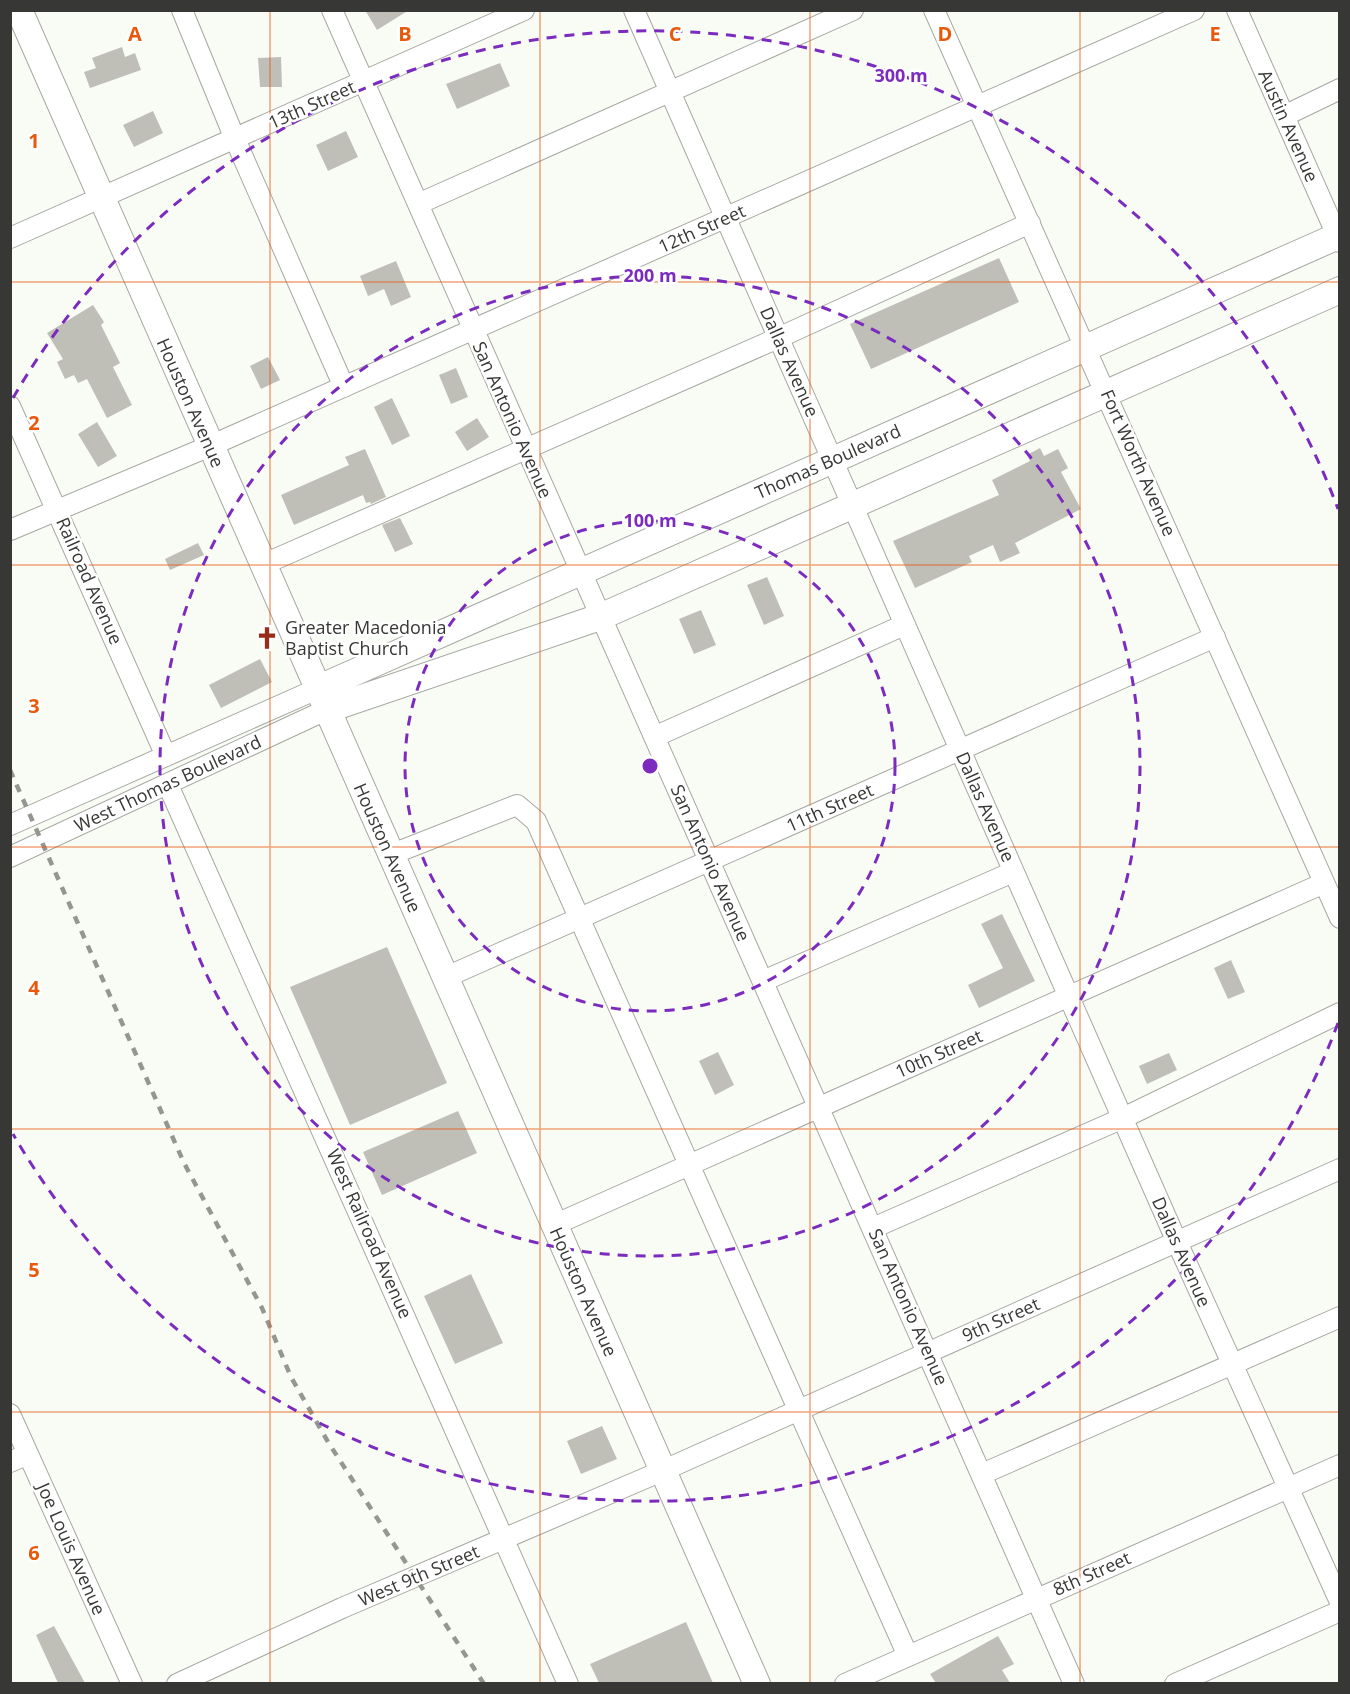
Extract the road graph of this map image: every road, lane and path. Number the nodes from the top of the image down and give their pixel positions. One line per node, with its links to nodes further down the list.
1 (19, 10): 16 (main road, Houston Avenue)
2 (182, 10): 15 (street)
3 (332, 10): 10 (street, San Antonio Avenue)
4 (524, 10): 10 (street, 13th Street)
5 (634, 10): 12 (street, Dallas Avenue)
6 (853, 10): 12 (street)
7 (934, 10): 13 (street, Fort Worth Avenue)
8 (1194, 10): 13 (street, 12th Street)
9 (1237, 10): 14 (street, Austin Avenue)
10 (364, 81): 15 (street, 13th Street); 17 (street, San Antonio Avenue)
11 (1340, 89): 14 (street)
12 (670, 92): 17 (street); 18 (street, Dallas Avenue)
13 (977, 107): 18 (street, 12th Street); 19 (street, Fort Worth Avenue)
14 (1284, 116): 20 (street, Austin Avenue)
15 (235, 139): 16 (street, 13th Street); 26 (street)
16 (100, 198): 21 (street, 13th Street); 29 (main road, Houston Avenue)
17 (418, 204): 23 (street, San Antonio Avenue)
18 (726, 218): 23 (street, 12th Street); 24 (street, Dallas Avenue)
19 (1030, 223): 24 (street); 25 (street, Fort Worth Avenue)
20 (1339, 237): 25 (main road, Thomas Boulevard)
21 (10, 238)
22 (1340, 290): 27 (main road)
23 (473, 330): 26 (street, 12th Street); 30 (street, San Antonio Avenue)
24 (778, 338): 30 (street); 31 (street, Dallas Avenue)
25 (1085, 347): 27 (street, Fort Worth Avenue); 31 (main road, Thomas Boulevard)
26 (344, 387): 29 (street, 12th Street)
27 (1107, 393): 32 (main road); 39 (street, Fort Worth Avenue)
28 (10, 406): 33 (street, Railroad Avenue)
29 (210, 446): 33 (street, 12th Street); 35 (main road, Houston Avenue)
30 (525, 449): 35 (street); 36 (street, San Antonio Avenue)
31 (832, 460): 32 (street, Dallas Avenue); 36 (main road, Thomas Boulevard)
32 (852, 506): 37 (main road); 38 (street, Dallas Avenue)
33 (57, 510): 34 (street, 12th Street); 43 (street, Railroad Avenue)
34 (10, 530)
35 (262, 565): 40 (main road, Houston Avenue)
36 (580, 572): 37 (street, San Antonio Avenue); 40 (main road, Thomas Boulevard)
37 (600, 617): 40 (main road); 41 (street, San Antonio Avenue)
38 (904, 625): 41 (street); 42 (street, Dallas Avenue)
39 (1215, 637): 42 (street, 11th Street); 50 (street, Fort Worth Avenue)
40 (321, 699): 43 (street, West Thomas Boulevard); 44 (street, West Thomas Boulevard); 46 (main road, Houston Avenue)
41 (654, 737): 48 (street, San Antonio Avenue)
42 (960, 750): 48 (street, 11th Street); 49 (street, Dallas Avenue)
43 (166, 756): 45 (street, West Thomas Boulevard)
44 (168, 785): 47 (street, West Thomas Boulevard); 74 (street, West Railroad Avenue)
45 (10, 825)
46 (390, 855): 51 (street); 53 (main road, Houston Avenue)
47 (10, 857)
48 (709, 861): 51 (street, 11th Street); 54 (street, San Antonio Avenue)
49 (1013, 872): 54 (street); 55 (street, Dallas Avenue)
50 (1324, 883): 52 (street, Fort Worth Avenue); 55 (street, 10th Street)
51 (580, 918): 53 (street, 11th Street); 59 (street)
52 (1340, 918)
53 (444, 978): 61 (main road, Houston Avenue)
54 (762, 981): 57 (street, San Antonio Avenue)
55 (1069, 996): 57 (street, 10th Street); 58 (street, Dallas Avenue)
56 (1340, 1013): 58 (street)
57 (819, 1107): 59 (street, 10th Street); 62 (street, San Antonio Avenue)
58 (1123, 1118): 62 (street); 63 (street, Dallas Avenue)
59 (690, 1165): 61 (street, 10th Street); 67 (street)
60 (1340, 1169): 63 (street, 9th Street)
61 (554, 1225): 71 (main road, Houston Avenue)
62 (873, 1228): 65 (street, San Antonio Avenue)
63 (1176, 1242): 65 (street, 9th Street); 66 (street, Dallas Avenue)
64 (1340, 1317): 66 (street)
65 (928, 1352): 67 (street, 9th Street); 72 (street, San Antonio Avenue)
66 (1232, 1366): 72 (street); 73 (street, Dallas Avenue)
67 (799, 1409): 71 (street, 9th Street); 78 (street)
68 (10, 1414): 69 (street, Joe Louis Avenue)
69 (19, 1458): 79 (street, Joe Louis Avenue)
70 (1340, 1465): 73 (street, 8th Street)
71 (662, 1471): 74 (street, West 9th Street); 82 (main road, Houston Avenue)
72 (982, 1474): 75 (street, San Antonio Avenue)
73 (1287, 1488): 75 (street, 8th Street); 76 (street, Dallas Avenue)
74 (505, 1540): 80 (street, West 9th Street); 81 (street, West Railroad Avenue)
75 (1037, 1599): 78 (street, 8th Street); 84 (street, San Antonio Avenue)
76 (1340, 1602)
77 (1340, 1611): 85 (street)
78 (908, 1656): 83 (street, 8th Street)
79 (132, 1683)
80 (177, 1683)
81 (568, 1683)
82 (757, 1683)
83 (845, 1683)
84 (1074, 1683)
85 (1175, 1683)

